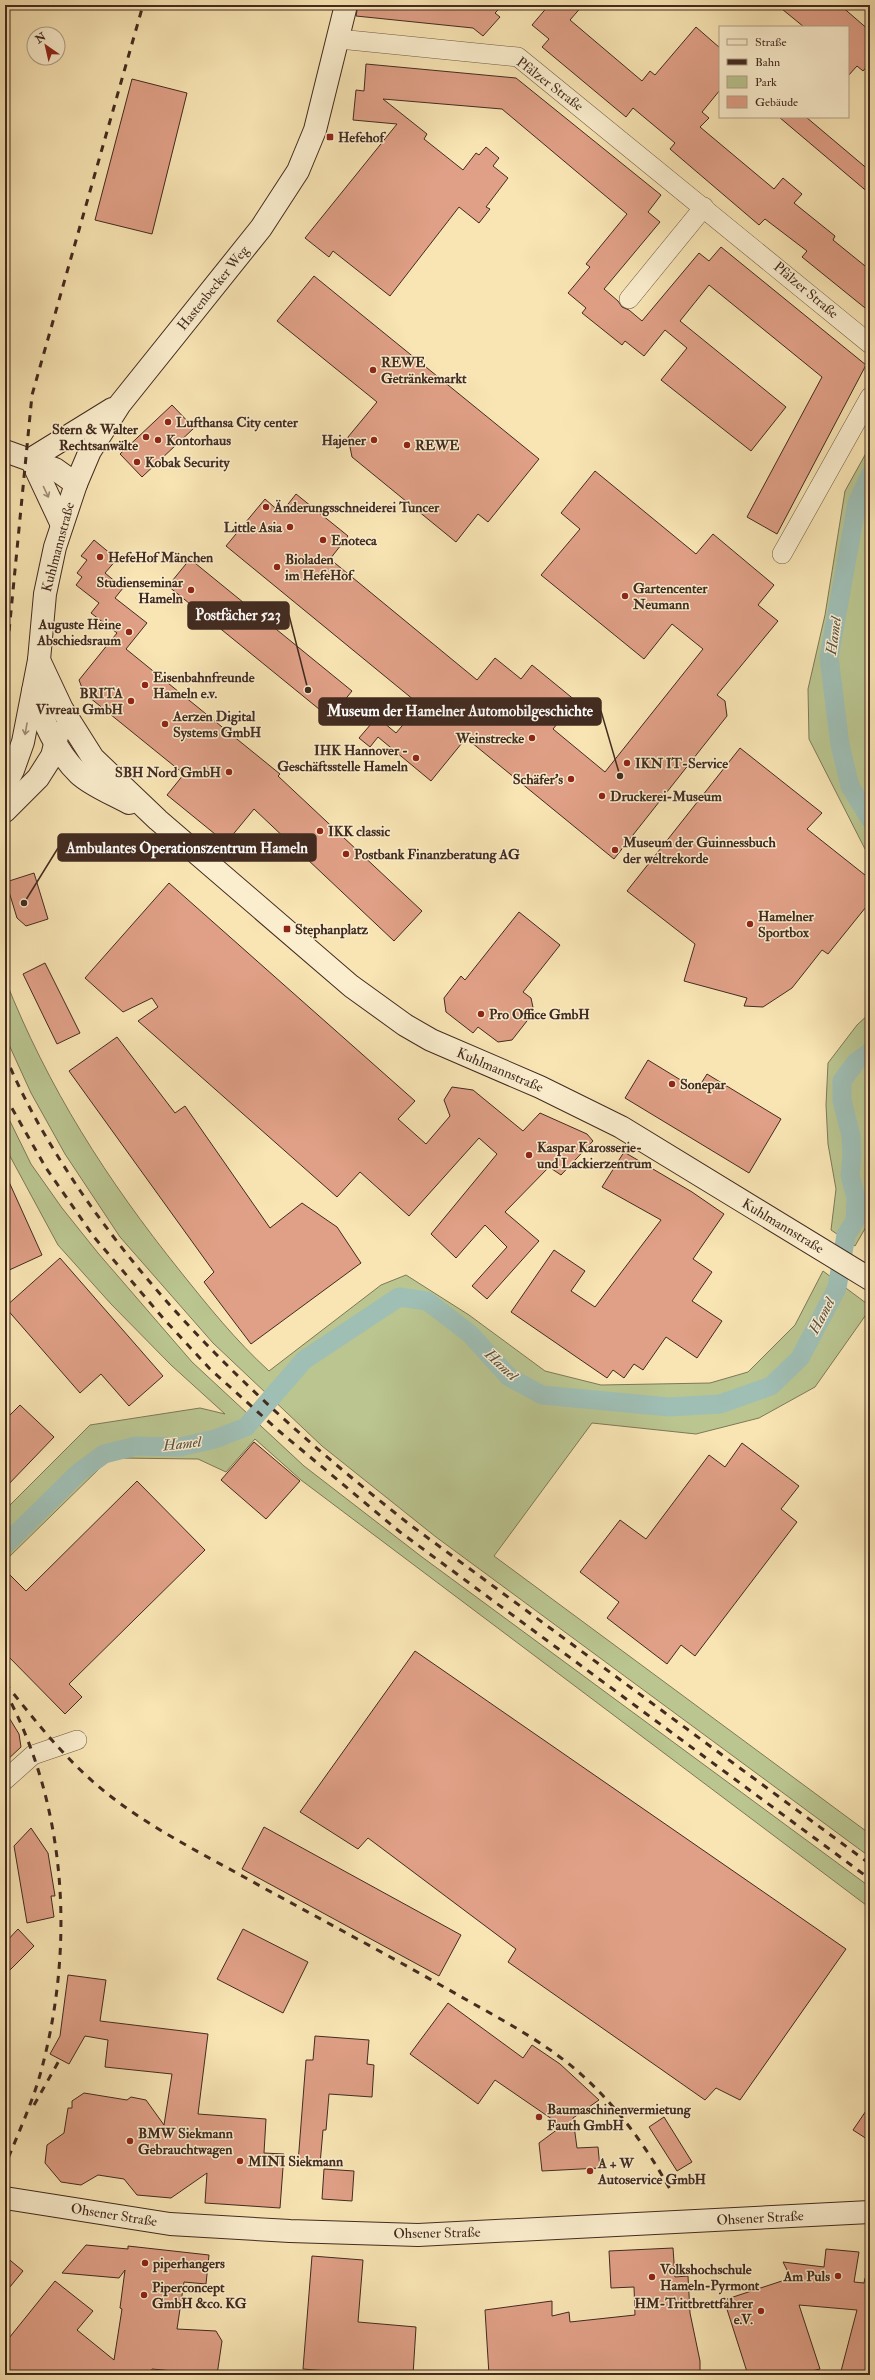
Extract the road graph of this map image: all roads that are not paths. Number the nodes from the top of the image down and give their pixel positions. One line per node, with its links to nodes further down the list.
1 (346, 5): 2 (main road, Hastenbecker Weg)
2 (339, 39): 3 (street, Pfälzer Straße); 7 (main road, Hastenbecker Weg)
3 (704, 207): 4 (street); 5 (street, Pfälzer Straße)
4 (629, 299)
5 (870, 344)
6 (870, 397): 12 (street)
7 (120, 404): 9 (main road); 10 (main road, Hastenbecker Weg)
8 (5, 451): 9 (main road)
9 (31, 459): 10 (main road); 11 (main road, one-way to 11)
10 (76, 484): 11 (main road, Kuhlmannstraße)
11 (62, 525): 13 (main road, Kuhlmannstraße)
12 (782, 554)
13 (39, 660): 14 (main road, Kuhlmannstraße); 15 (main road, Kuhlmannstraße)
14 (32, 690): 16 (main road, Kuhlmannstraße); 19 (main road, one-way to 19)
15 (62, 709): 16 (main road); 17 (main road, Kuhlmannstraße)
16 (55, 743): 17 (main road); 18 (main road, Kuhlmannstraße); 19 (main road); 20 (main road)
17 (93, 758): 22 (main road, Kuhlmannstraße)
18 (80, 775): 20 (main road); 22 (main road, Kuhlmannstraße)
19 (9, 778)
20 (38, 778): 21 (main road)
21 (5, 811)
22 (158, 820): 23 (main road, Kuhlmannstraße)
23 (870, 1279)
24 (77, 1740): 25 (street)
25 (5, 1780)
26 (5, 2198): 27 (main road, Ohsener Straße)
27 (870, 2212)

